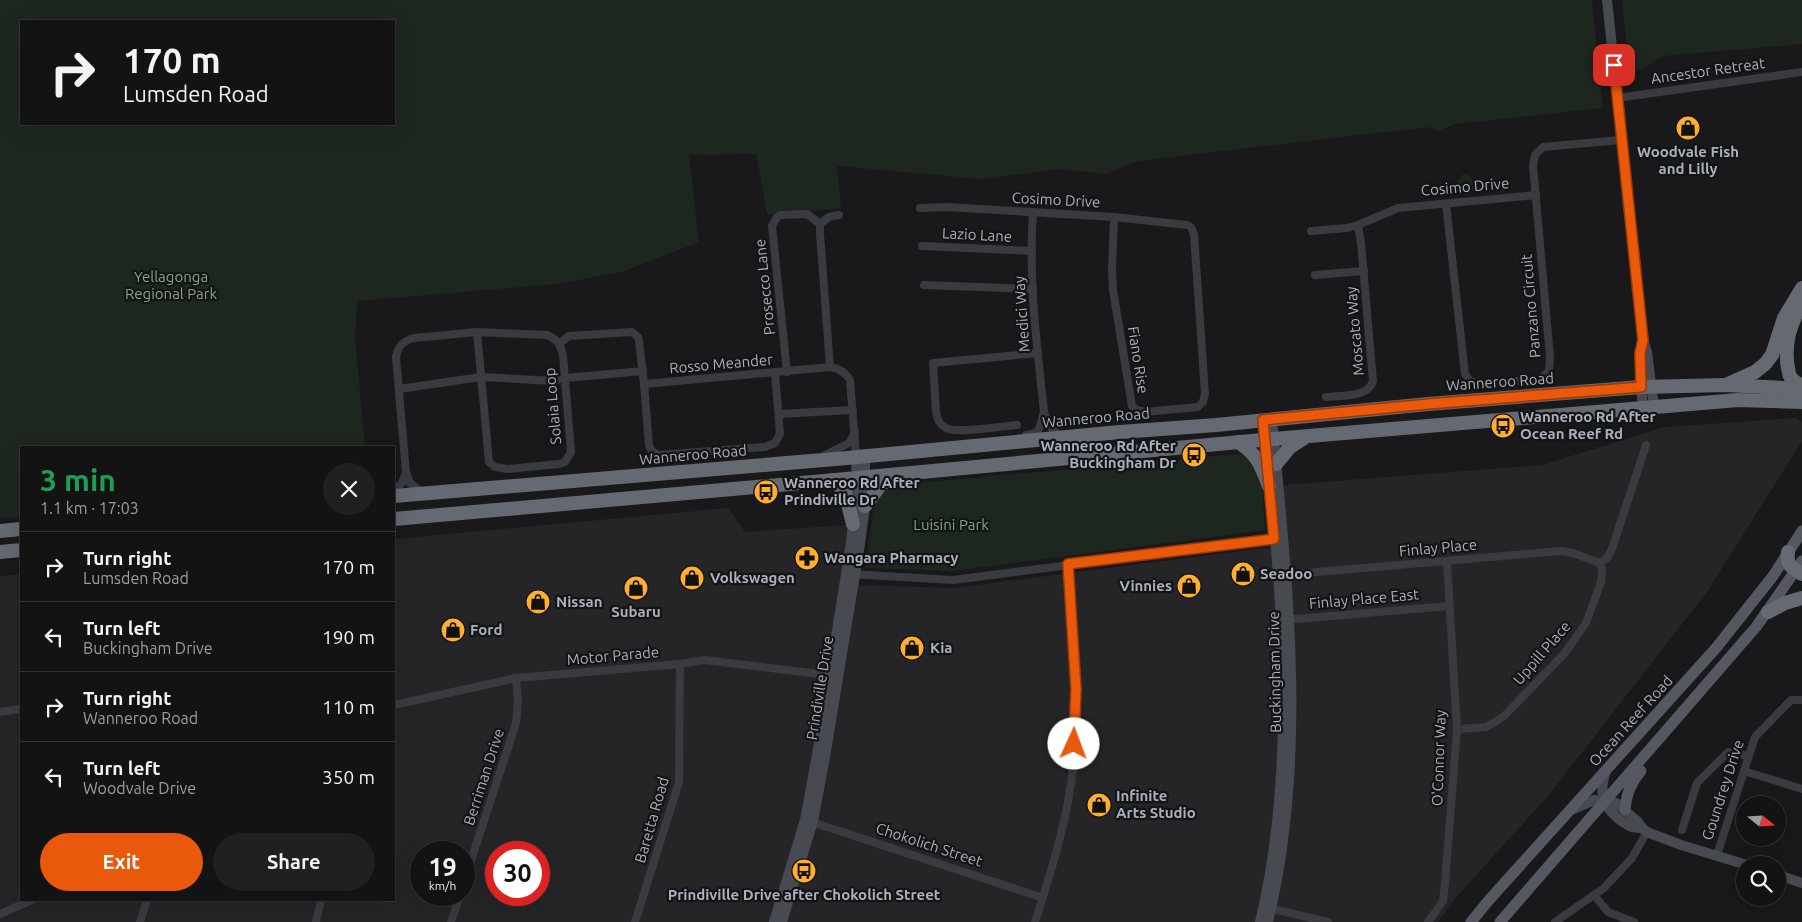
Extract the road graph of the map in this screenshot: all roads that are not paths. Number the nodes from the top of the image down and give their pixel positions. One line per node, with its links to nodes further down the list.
1 (1607, 0): 3 (street)
2 (1802, 72): 3 (street, Ancestor Retreat)
3 (1617, 98): 4 (street)
4 (1621, 140): 5 (street, Panzano Circuit); 34 (street)
5 (1536, 195): 6 (street, Cosimo Drive); 6 (street, Panzano Circuit)
6 (1446, 204): 12 (street, Cosimo Drive)
7 (920, 208): 8 (street, Cosimo Drive)
8 (1033, 213): 10 (street, Cosimo Drive); 16 (street, Medici Way)
9 (839, 215): 11 (street)
10 (1114, 217): 13 (street, Cosimo Drive); 13 (street, Fiano Rise)
11 (820, 224): 26 (street); 28 (street, Prosecco Lane)
12 (1358, 225): 14 (street, Cosimo Drive); 17 (street, Moscato Way)
13 (1191, 227)
14 (1311, 231)
15 (922, 246): 16 (street, Lazio Lane)
16 (1032, 251): 21 (street, Medici Way)
17 (1364, 271): 18 (street); 37 (street, Moscato Way)
18 (1315, 275)
19 (924, 285): 21 (street)
20 (1802, 288): 33 (highway)
21 (1033, 289): 25 (street, Medici Way)
22 (1802, 304): 35 (highway)
23 (477, 332): 24 (street); 30 (street, Solaia Loop); 36 (street)
24 (560, 343): 27 (street); 31 (street, Solaia Loop)
25 (1038, 352): 41 (street, Medici Way); 44 (street)
26 (830, 367): 28 (street, Rosso Meander); 40 (street)
27 (643, 371): 31 (street); 32 (street)
28 (787, 372): 29 (street, Rosso Meander)
29 (775, 373): 32 (street, Rosso Meander); 42 (street)
30 (481, 378): 31 (street); 31 (street, Solaia Loop); 36 (street)
31 (565, 378)
32 (644, 384): 42 (street)
33 (1725, 385): 34 (highway, Wanneroo Road); 35 (highway, Wanneroo Road)
34 (1646, 387): 39 (street); 43 (highway, Wanneroo Road)
35 (1802, 387)
36 (399, 389): 55 (street)
37 (1326, 397)
38 (1802, 402): 39 (highway)
39 (1649, 407): 46 (highway)
40 (853, 410): 42 (street); 45 (street)
41 (1044, 412): 47 (street, Medici Way); 49 (street)
42 (779, 414)
43 (1267, 420): 47 (highway, Wanneroo Road); 48 (street, Buckingham Drive)
44 (1017, 425)
45 (855, 433): 52 (street); 53 (street)
46 (1306, 436): 48 (highway); 54 (highway)
47 (1062, 437): 49 (highway, Wanneroo Road)
48 (1269, 439): 50 (highway); 54 (street, Buckingham Drive); 59 (street, Buckingham Drive)
49 (1011, 442): 52 (highway, Wanneroo Road)
50 (1238, 442): 56 (highway); 59 (highway)
51 (1646, 445): 73 (street)
52 (861, 456): 53 (highway, Wanneroo Road); 57 (street, Prindiville Drive)
53 (813, 461): 61 (highway, Wanneroo Road)
54 (1276, 464): 69 (street, Buckingham Drive)
55 (406, 472): 60 (street); 61 (street)
56 (904, 474): 57 (highway); 63 (highway)
57 (862, 478): 58 (highway); 63 (street, Prindiville Drive); 65 (street, Prindiville Drive)
58 (834, 480): 64 (highway); 65 (highway)
59 (1269, 486): 69 (street, Buckingham Drive)
60 (395, 490)
61 (424, 494): 62 (highway, Wanneroo Road)
62 (395, 496)
63 (865, 506): 76 (street, Prindiville Drive)
64 (395, 520)
65 (853, 524): 76 (street, Prindiville Drive)
66 (20, 529): 67 (highway)
67 (0, 531)
68 (1802, 531): 75 (main road, Ocean Reef Road)
69 (1278, 538): 74 (street); 77 (street, Buckingham Drive)
70 (20, 550): 71 (highway)
71 (0, 552)
72 (1447, 561): 73 (street, Finlay Place); 77 (street, Finlay Place); 79 (street, O'Connor Way)
73 (1600, 563): 90 (street, Uppill Place)
74 (1068, 564): 76 (street); 107 (street)
75 (1795, 565): 80 (main road, Ocean Reef Road); 92 (main road, Ocean Reef Road)
76 (850, 574): 83 (street, Prindiville Drive)
77 (1282, 575): 81 (street, Buckingham Drive)
78 (1802, 598): 80 (highway)
79 (1449, 606): 81 (street, Finlay Place East); 90 (street, O'Connor Way)
80 (1768, 612): 89 (main road, Ocean Reef Road)
81 (1285, 620): 112 (street, Buckingham Drive)
82 (680, 664): 83 (street, Motor Parade); 84 (street, Motor Parade); 117 (street, Baretta Road)
83 (834, 676): 98 (street, Prindiville Drive)
84 (516, 678): 86 (street, Motor Parade); 101 (street, Berriman Drive)
85 (1802, 700): 91 (street, Goundrey Drive)
86 (395, 705)
87 (20, 709): 88 (street)
88 (0, 712)
89 (1671, 725): 95 (main road, Ocean Reef Road); 96 (main road)
90 (1456, 729): 124 (street, O'Connor Way)
91 (1748, 756): 93 (street, Goundrey Drive); 100 (street)
92 (1607, 768): 95 (street); 97 (main road, Ocean Reef Road)
93 (1744, 771): 94 (street); 102 (street, Goundrey Drive)
94 (1802, 789)
95 (1604, 801): 96 (street); 97 (street); 99 (street); 126 (main road, Ocean Reef Road)
96 (1625, 810): 99 (street)
97 (1568, 812): 125 (main road, Ocean Reef Road)
98 (809, 820): 107 (street, Chokolich Street); 118 (street, Prindiville Drive); 119 (street, Prindiville Drive)
99 (1644, 830): 102 (street); 106 (street)
100 (1682, 830)
101 (475, 848)
102 (1717, 855): 103 (street)
103 (1736, 861)
104 (1786, 878): 105 (street)
105 (1802, 883)
106 (1594, 895): 127 (street); 128 (street)
107 (1043, 898): 120 (street)
108 (30, 901): 113 (street)
109 (147, 901): 114 (street)
110 (321, 901): 115 (street)
111 (456, 906): 116 (street)
112 (1267, 908): 121 (street, Buckingham Drive); 122 (street, Buckingham Drive); 123 (street)
113 (0, 914)
114 (140, 922)
115 (316, 922)
116 (451, 922)
117 (635, 922)
118 (774, 922)
119 (782, 922)
120 (1035, 922)
121 (1260, 922)
122 (1268, 922)
123 (1328, 922)
124 (1428, 922)
125 (1471, 922)
126 (1500, 922)
127 (1555, 922)
128 (1634, 922)

